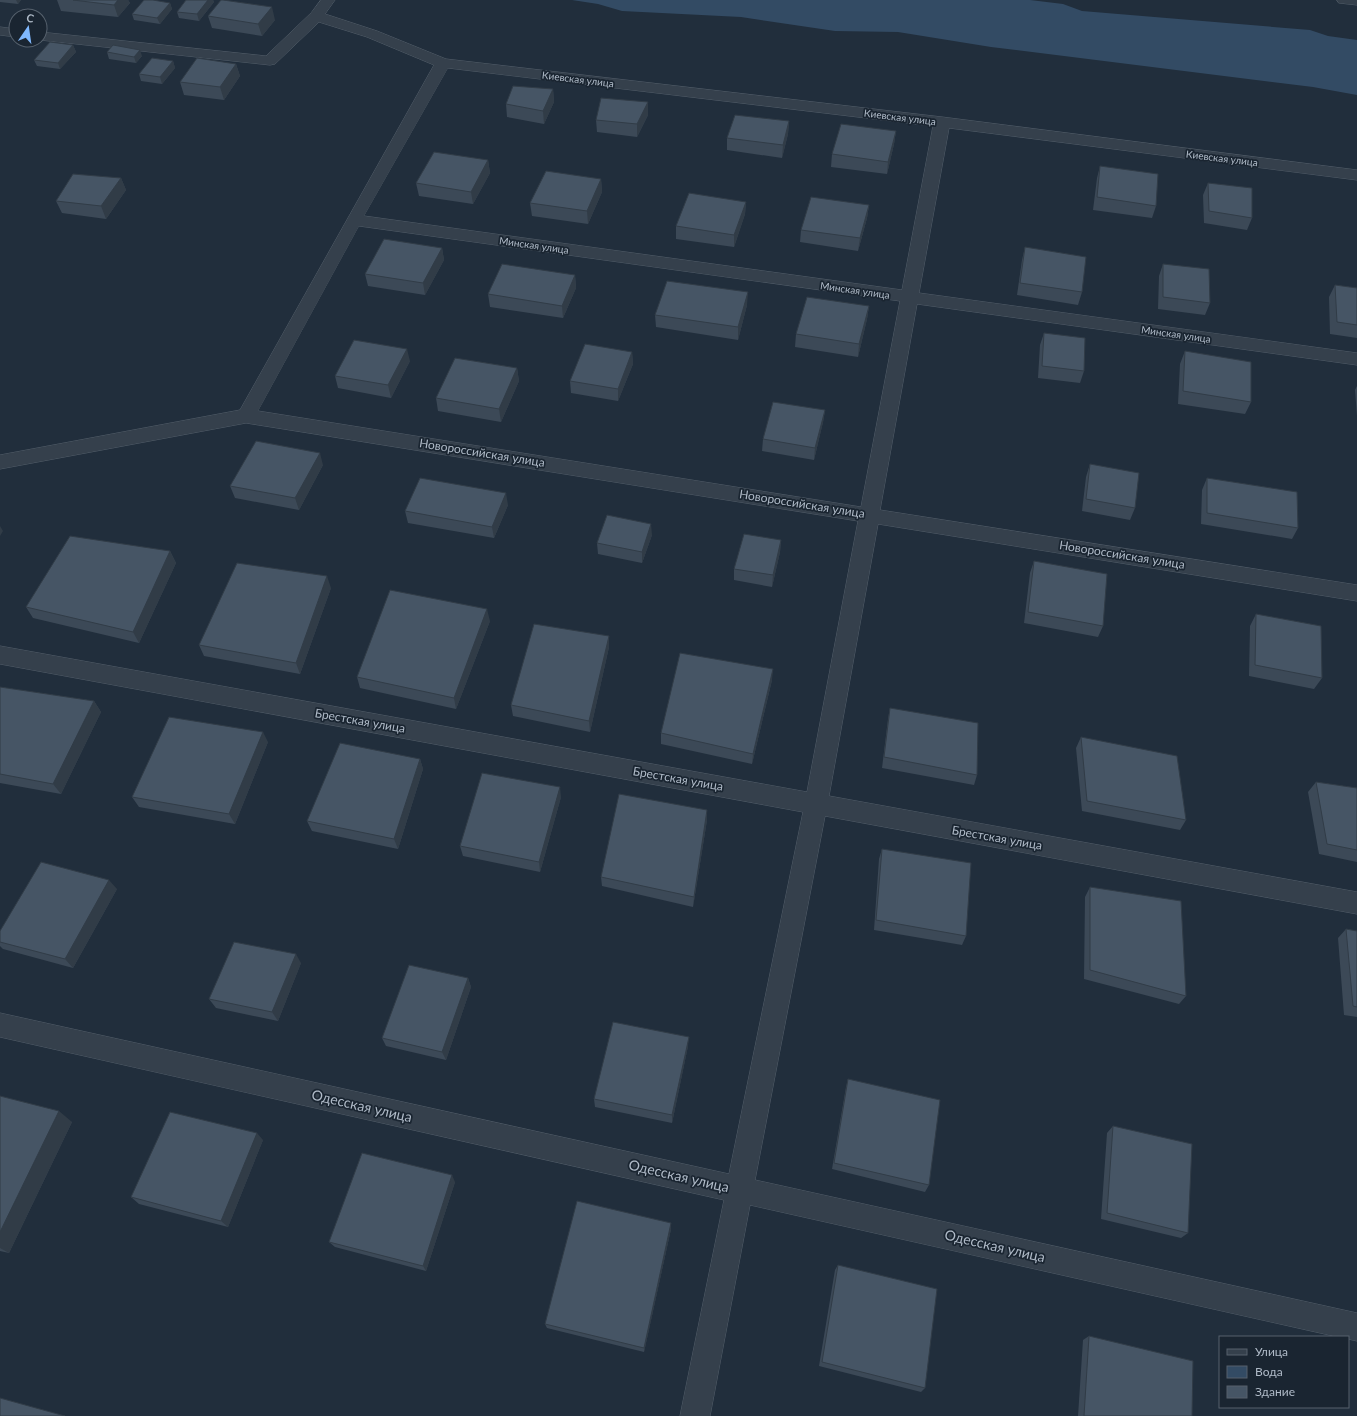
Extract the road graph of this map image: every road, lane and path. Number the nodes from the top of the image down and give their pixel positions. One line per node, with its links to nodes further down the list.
1 (328, 0): 4 (street)
2 (1344, 0): 3 (street)
3 (1357, 1)
4 (316, 16): 5 (street); 6 (street, Киевская улица)
5 (48, 37)
6 (443, 63): 7 (street, Киевская улица); 9 (street)
7 (942, 122): 8 (street, Киевская улица); 10 (street)
8 (1357, 175)
9 (354, 220): 10 (street, Минская улица); 12 (street)
10 (910, 298): 11 (street, Минская улица); 14 (street)
11 (1357, 359)
12 (246, 416): 13 (street, Новороссийская улица); 14 (street, Новороссийская улица)
13 (0, 462)
14 (870, 515): 15 (street, Новороссийская улица); 17 (street)
15 (1357, 593)
16 (0, 655): 17 (street, Брестская улица)
17 (816, 805): 18 (street, Брестская улица); 20 (street)
18 (1357, 903)
19 (0, 1025): 20 (street, Одесская улица)
20 (741, 1190): 21 (street, Одесская улица); 22 (street)
21 (1357, 1327)
22 (695, 1416)

